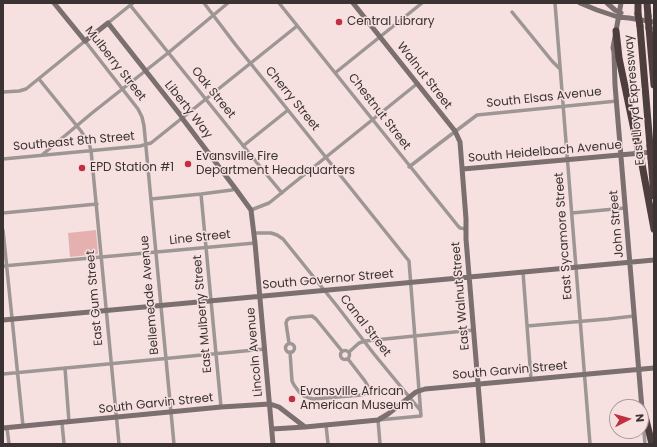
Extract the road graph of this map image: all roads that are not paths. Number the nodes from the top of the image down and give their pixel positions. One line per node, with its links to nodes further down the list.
1 (54, 3): 22 (street, Mulberry Street)
2 (204, 3): 16 (street, Cherry Street)
3 (228, 3): 16 (street)
4 (279, 3): 19 (street, Chestnut Street)
5 (353, 3): 21 (street, Walnut Street)
6 (422, 3): 21 (street)
7 (555, 3): 25 (street, East Sycamore Street)
8 (580, 3): 15 (street)
9 (607, 3): 15 (street)
10 (621, 3): 15 (street, John Street)
11 (638, 3): 44 (highway, East Lloyd Expressway, bridge)
12 (647, 3): 30 (highway, East Lloyd Expressway, bridge)
13 (132, 4): 18 (street); 23 (street, Oak Street)
14 (512, 12): 25 (street)
15 (619, 14): 17 (street); 20 (street, John Street)
16 (213, 15): 23 (street); 24 (street, Cherry Street)
17 (654, 22)
18 (108, 23): 22 (street); 26 (street, Liberty Way)
19 (297, 26): 24 (street, Southeast 8th Street); 27 (street, Chestnut Street)
20 (616, 31): 34 (street, John Street); 62 (highway, bridge)
21 (380, 36): 27 (street); 29 (street, Walnut Street)
22 (85, 41): 28 (street); 31 (street, Mulberry Street)
23 (168, 53): 26 (street); 33 (street, Oak Street)
24 (251, 63): 33 (street, Southeast 8th Street); 36 (street, Cherry Street)
25 (560, 69): 35 (street, East Sycamore Street)
26 (145, 71): 31 (street); 37 (street, Liberty Way)
27 (335, 73): 38 (street, Chestnut Street)
28 (39, 79): 32 (street); 39 (street)
29 (418, 83): 38 (street); 40 (street, Walnut Street)
30 (654, 85)
31 (122, 89): 39 (street); 41 (street, Mulberry Street)
32 (3, 92)
33 (205, 99): 37 (street, Southeast 8th Street); 42 (street, Oak Street)
34 (617, 101): 35 (street, South Elsas Avenue); 46 (street, John Street)
35 (563, 106): 40 (street, South Elsas Avenue); 49 (street, East Sycamore Street)
36 (288, 110): 42 (street); 47 (street, Cherry Street)
37 (182, 118): 41 (street, Southeast 8th Street); 52 (street, Liberty Way)
38 (372, 120): 47 (street); 50 (street, Chestnut Street)
39 (77, 126): 43 (street); 45 (street)
40 (456, 131): 50 (street, South Elsas Avenue); 51 (street, Walnut Street)
41 (146, 145): 43 (street, Southeast 8th Street); 56 (street, Bellemeade Avenue)
42 (243, 146): 53 (street, Oak Street)
43 (91, 150): 45 (street, Southeast 8th Street); 57 (street, East Gum Street)
44 (651, 152): 46 (street, South Heidelbach Avenue); 55 (highway, East Lloyd Expressway)
45 (42, 155): 48 (street, Southeast 8th Street)
46 (621, 155): 49 (street, South Heidelbach Avenue); 58 (street, John Street)
47 (326, 157): 53 (street); 76 (street, Cherry Street)
48 (3, 159)
49 (568, 160): 51 (street, South Heidelbach Avenue); 61 (street, East Sycamore Street)
50 (409, 167): 64 (street, Chestnut Street)
51 (462, 169): 64 (street, East Walnut Street)
52 (235, 188): 54 (street); 59 (street, Liberty Way)
53 (282, 193): 59 (street)
54 (201, 194): 56 (street); 67 (street, East Mulberry Street)
55 (654, 196)
56 (151, 199): 68 (street, Bellemeade Avenue)
57 (97, 204): 60 (street); 69 (street, East Gum Street)
58 (626, 208): 61 (street); 71 (street, John Street)
59 (251, 210): 65 (street, Lincoln Avenue)
60 (3, 213)
61 (572, 214): 73 (street, East Sycamore Street)
62 (654, 229)
63 (3, 230): 72 (street)
64 (466, 230): 75 (street, East Walnut Street)
65 (254, 233): 66 (street, Lincoln Avenue); 77 (street, Canal Street)
66 (255, 243): 67 (street, Line Street); 78 (street, Lincoln Avenue)
67 (206, 247): 68 (street, Line Street); 79 (street, East Mulberry Street)
68 (156, 252): 69 (street, Line Street); 80 (street, Bellemeade Avenue)
69 (102, 257): 72 (street, Line Street); 81 (street, East Gum Street)
70 (654, 260): 71 (street, South Governor Street)
71 (630, 262): 73 (street, South Governor Street); 82 (street, John Street)
72 (5, 266): 83 (street)
73 (576, 267): 74 (street, South Governor Street); 85 (street, East Sycamore Street)
74 (523, 272): 75 (street, South Governor Street); 86 (street)
75 (469, 277): 76 (street, South Governor Street); 87 (street, East Walnut Street)
76 (411, 283): 77 (street, South Governor Street); 88 (street, Cherry Street)
77 (324, 290): 78 (street, South Governor Street); 89 (street, Canal Street)
78 (260, 296): 79 (street, South Governor Street); 91 (street, Lincoln Avenue)
79 (211, 300): 80 (street, South Governor Street); 95 (street, East Mulberry Street)
80 (161, 305): 81 (street, South Governor Street); 97 (street, Bellemeade Avenue)
81 (107, 310): 83 (street, South Governor Street); 98 (street, East Gum Street)
82 (634, 316): 85 (street); 101 (street, John Street)
83 (12, 319): 84 (street, South Governor Street); 102 (street)
84 (3, 320)
85 (580, 321): 86 (street); 104 (street, East Sycamore Street)
86 (527, 326): 105 (street)
87 (474, 330): 88 (street); 106 (street, East Walnut Street)
88 (415, 336): 89 (street); 107 (street, Cherry Street)
89 (365, 341): 94 (street); 108 (street, Canal Street)
90 (289, 343): 92 (street); 93 (street); 93 (street)
91 (265, 349): 95 (street); 110 (street, Lincoln Avenue)
92 (342, 351): 94 (street); 96 (street)
93 (290, 352): 96 (street)
94 (348, 352): 96 (street)
95 (216, 354): 97 (street); 111 (street, East Mulberry Street)
96 (348, 358)
97 (166, 359): 98 (street); 113 (street, Bellemeade Avenue)
98 (112, 364): 99 (street); 114 (street, East Gum Street)
99 (64, 368): 102 (street); 116 (street)
100 (654, 368): 101 (street, South Garvin Street)
101 (638, 369): 104 (street, South Garvin Street); 109 (street, John Street)
102 (17, 373): 103 (street); 119 (street)
103 (3, 374)
104 (585, 374): 105 (street, South Garvin Street); 132 (street, East Sycamore Street)
105 (531, 379): 106 (street, South Garvin Street)
106 (478, 384): 107 (street, South Garvin Street); 131 (street, East Walnut Street)
107 (420, 391): 108 (street, South Garvin Street); 112 (street, Cherry Street)
108 (409, 397): 112 (street, Canal Street); 115 (street, South Garvin Street)
109 (641, 399)
110 (270, 404): 111 (street, South Garvin Street); 120 (street); 122 (street, Lincoln Avenue)
111 (221, 407): 113 (street, South Garvin Street)
112 (421, 411): 115 (street, South Garvin Street)
113 (171, 412): 114 (street, South Garvin Street); 127 (street, Bellemeade Avenue)
114 (117, 418): 116 (street, South Garvin Street); 126 (street, East Gum Street)
115 (378, 420): 118 (street, South Garvin Street); 130 (street)
116 (69, 422): 117 (street, South Garvin Street)
117 (62, 423): 119 (street, South Garvin Street); 125 (street)
118 (326, 425): 120 (street, South Garvin Street); 129 (street)
119 (23, 426): 121 (street, South Garvin Street)
120 (305, 426): 122 (street, South Garvin Street)
121 (5, 428): 124 (street)
122 (272, 429): 128 (street, Lincoln Avenue)
123 (649, 432): 133 (highway)
124 (9, 444)
125 (64, 444)
126 (119, 444)
127 (174, 444)
128 (273, 444)
129 (328, 444)
130 (380, 444)
131 (483, 444)
132 (590, 444)
133 (652, 444)

